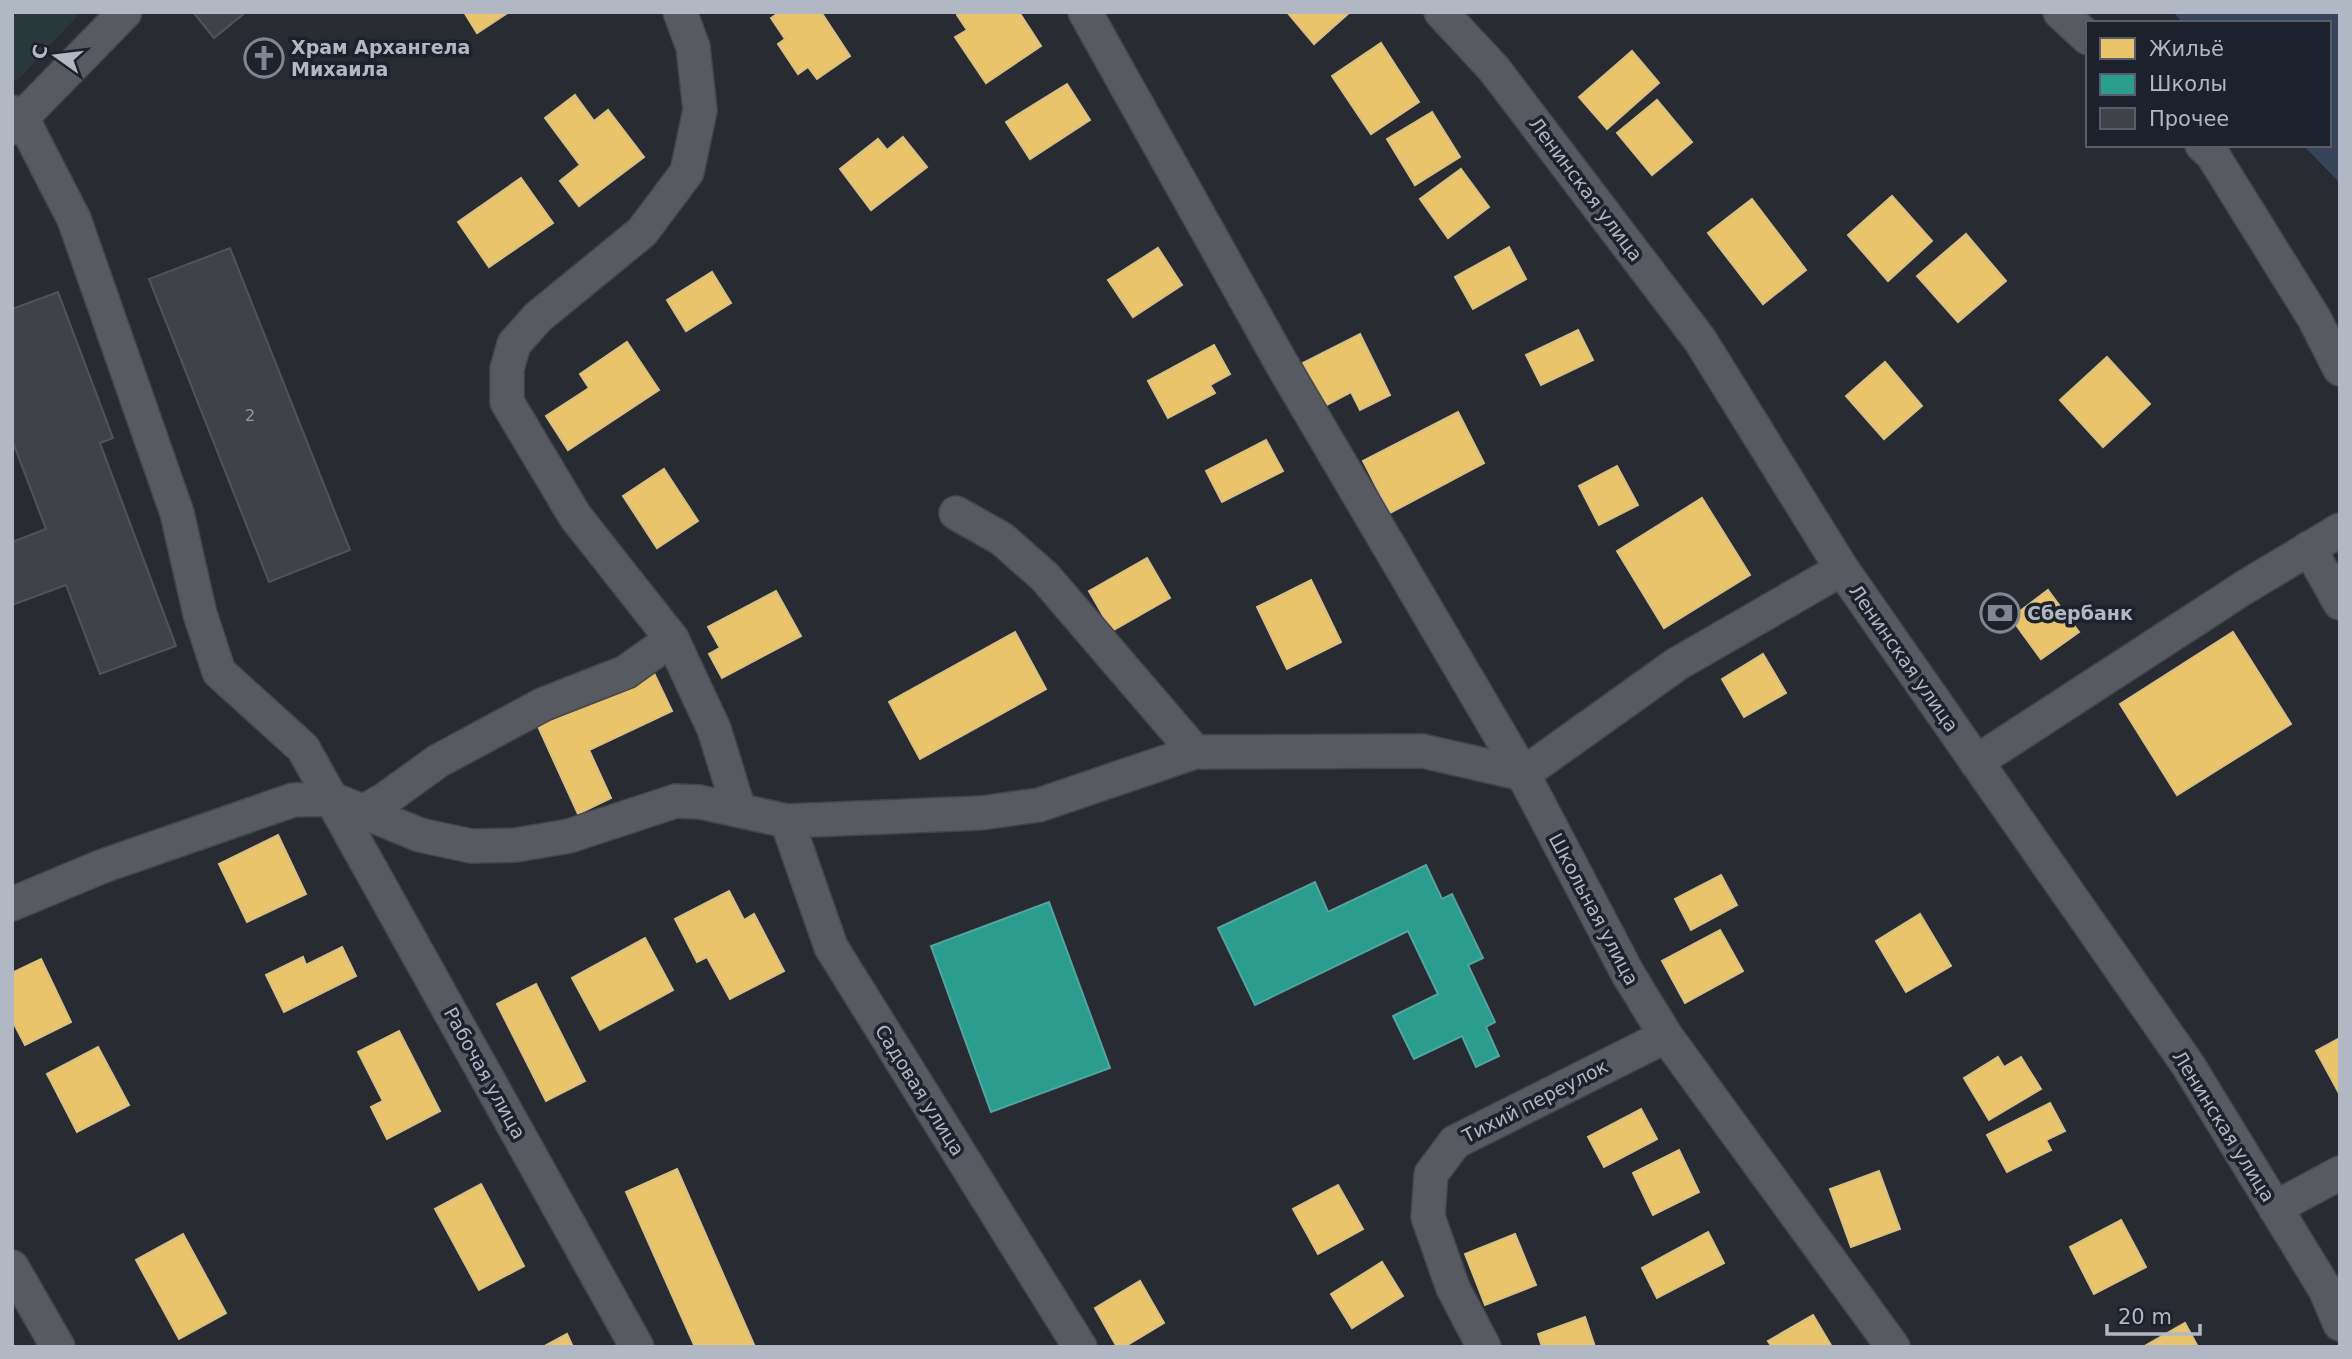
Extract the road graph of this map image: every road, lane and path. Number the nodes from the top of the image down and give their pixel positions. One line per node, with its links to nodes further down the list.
1 (125, 12): 7 (street)
2 (680, 12): 15 (street)
3 (1085, 12): 18 (street, Школьная улица)
4 (1441, 12): 13 (street, Ленинская улица)
5 (2060, 12): 6 (street)
6 (2086, 36)
7 (15, 119): 19 (street, Рабочая улица)
8 (2204, 147): 9 (street)
9 (2340, 369)
10 (956, 513): 16 (street)
11 (2340, 530): 12 (street)
12 (2309, 548): 14 (street); 17 (street)
13 (1842, 569): 17 (street, Ленинская улица); 18 (street)
14 (2340, 603)
15 (672, 639): 19 (street); 20 (street)
16 (1195, 752): 18 (street); 21 (street)
17 (1976, 762): 25 (street, Ленинская улица)
18 (1523, 774): 23 (street, Школьная улица)
19 (347, 806): 20 (street); 22 (street); 30 (street, Рабочая улица)
20 (738, 810): 21 (street)
21 (787, 821): 31 (street, Садовая улица)
22 (12, 904)
23 (1666, 1036): 32 (street, Тихий переулок); 33 (street, Школьная улица)
24 (2340, 1173): 25 (street)
25 (2275, 1208): 27 (street, Ленинская улица)
26 (12, 1267): 29 (street)
27 (2332, 1286): 28 (street, Ленинская улица)
28 (2340, 1324)
29 (58, 1347)
30 (637, 1347)
31 (1080, 1347)
32 (1484, 1347)
33 (1893, 1347)

